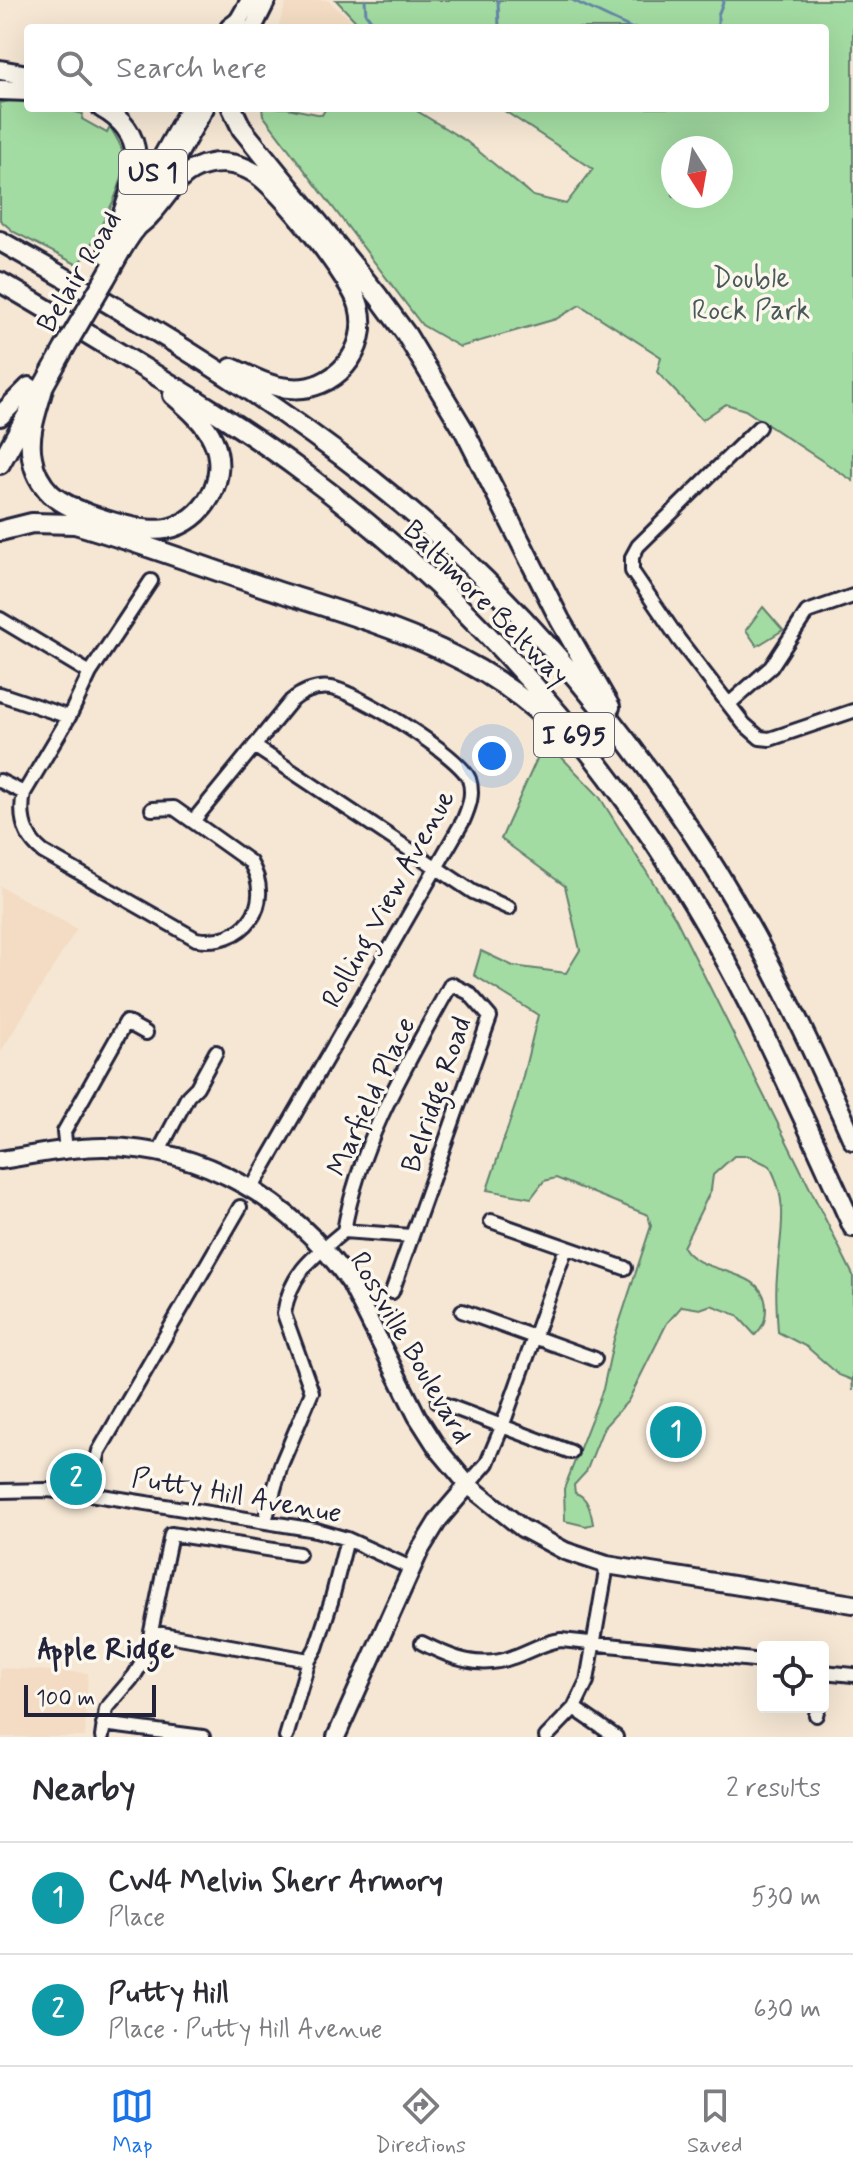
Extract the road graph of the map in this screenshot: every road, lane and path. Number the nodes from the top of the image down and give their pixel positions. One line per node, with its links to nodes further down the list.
1 (250, 0): 3 (main road)
2 (267, 0): 4 (main road)
3 (240, 24)
4 (241, 24)
5 (0, 70): 6 (highway)
6 (24, 74)
7 (0, 90): 8 (highway)
8 (24, 91)
9 (107, 112): 15 (highway)
10 (187, 112): 15 (main road, Belair Road / US 1)
11 (203, 112): 13 (main road, Belair Road / US 1)
12 (234, 112): 37 (highway)
13 (136, 228): 18 (highway, Belair Road / US 1); 20 (highway)
14 (0, 230): 17 (highway)
15 (118, 237): 18 (highway, Belair Road / US 1)
16 (0, 241): 17 (highway, Baltimore Beltway / I 695)
17 (52, 270): 20 (highway, Baltimore Beltway / I 695)
18 (100, 276): 22 (highway, Belair Road / US 1, bridge)
19 (0, 284): 21 (highway, Baltimore Beltway / I 695)
20 (161, 335): 37 (highway, Baltimore Beltway / I 695)
21 (145, 368): 22 (highway); 44 (highway, Baltimore Beltway / I 695)
22 (36, 386): 23 (highway); 25 (highway, Belair Road / US 1); 26 (highway, Belair Road / US 1)
23 (0, 416)
24 (759, 427): 33 (street)
25 (0, 438)
26 (0, 464)
27 (0, 531): 44 (highway)
28 (151, 581): 31 (street)
29 (853, 596): 33 (street)
30 (0, 619): 31 (street)
31 (90, 673): 35 (street)
32 (0, 694): 35 (street)
33 (729, 704): 34 (street)
34 (853, 711)
35 (69, 717): 39 (street)
36 (254, 746): 41 (street, Rolling View Avenue); 42 (street); 42 (street, Rolling View Avenue)
37 (640, 757): 48 (highway, Baltimore Beltway / I 695)
38 (0, 781): 39 (street)
39 (24, 793): 41 (street)
40 (152, 809): 41 (street)
41 (194, 820)
42 (435, 867): 43 (street); 52 (street, Rolling View Avenue)
43 (509, 908)
44 (708, 928): 55 (highway, Baltimore Beltway / I 695)
45 (451, 984): 56 (street, Marfield Place); 57 (street, Belridge Road)
46 (146, 1033): 49 (street)
47 (216, 1052): 50 (street)
48 (853, 1140)
49 (66, 1150): 50 (main road, Rossville Boulevard); 51 (main road, Rossville Boulevard)
50 (158, 1153): 52 (main road, Rossville Boulevard)
51 (0, 1160)
52 (252, 1188): 58 (main road, Rossville Boulevard)
53 (240, 1207): 70 (street)
54 (491, 1221): 59 (street)
55 (853, 1227)
56 (344, 1231): 57 (street); 58 (street)
57 (411, 1236): 61 (street, Belridge Road)
58 (323, 1248): 68 (main road, Rossville Boulevard); 72 (street)
59 (566, 1248): 60 (street); 63 (street)
60 (625, 1268)
61 (392, 1292)
62 (462, 1311): 63 (street)
63 (534, 1337): 64 (street); 66 (street)
64 (595, 1359)
65 (438, 1402): 66 (street)
66 (502, 1427): 67 (street); 68 (street)
67 (571, 1452)
68 (468, 1485): 76 (main road); 77 (main road)
69 (0, 1491): 70 (street, Putty Hill Avenue)
70 (89, 1494): 71 (street, Putty Hill Avenue)
71 (219, 1515): 72 (street, Putty Hill Avenue); 74 (street)
72 (265, 1521): 73 (street, Putty Hill Avenue)
73 (347, 1539): 77 (street, Putty Hill Avenue); 82 (street)
74 (215, 1541): 75 (street); 79 (street)
75 (299, 1554)
76 (607, 1565): 78 (main road); 81 (street)
77 (411, 1568): 90 (main road)
78 (853, 1604)
79 (151, 1632): 82 (street); 87 (street)
80 (422, 1643): 81 (street)
81 (594, 1643): 83 (street); 86 (street)
82 (309, 1660): 89 (street)
83 (757, 1660)
84 (829, 1673): 85 (street)
85 (853, 1675)
86 (574, 1708): 91 (street); 92 (street)
87 (103, 1730): 88 (street)
88 (203, 1737)
89 (286, 1737)
90 (336, 1737)
91 (546, 1737)
92 (616, 1737)

